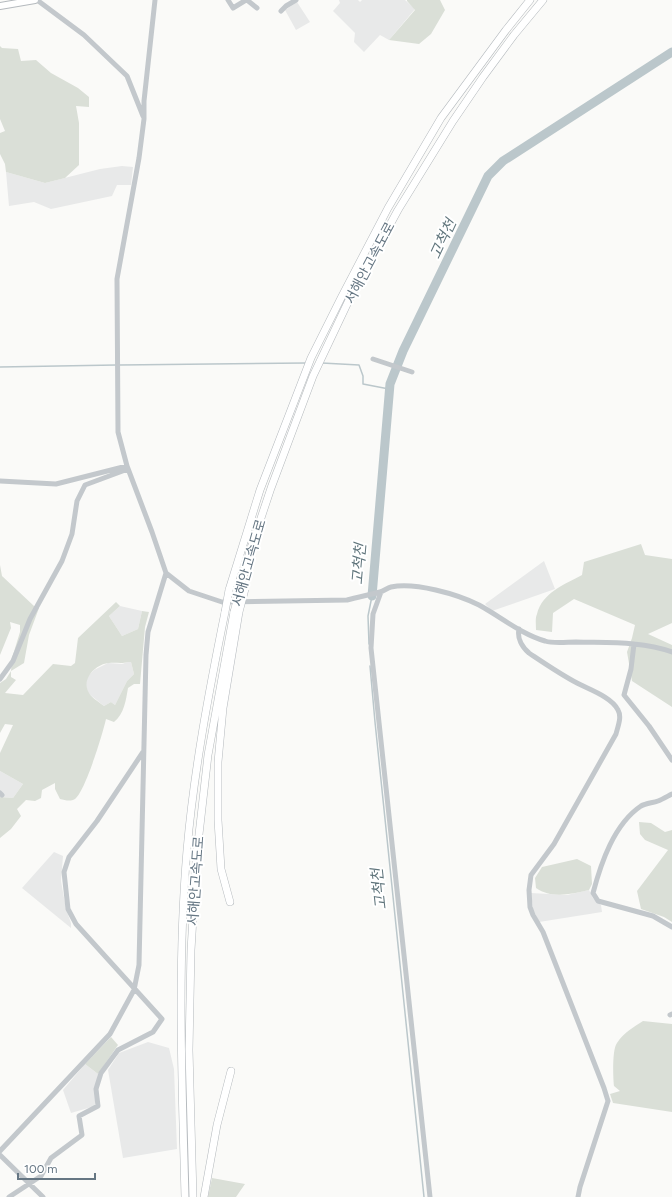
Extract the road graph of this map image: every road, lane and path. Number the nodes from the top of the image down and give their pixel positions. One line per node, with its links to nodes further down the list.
1 (36, 0): 8 (main road); 11 (street)
2 (155, 0): 11 (street)
3 (228, 0): 4 (street)
4 (247, 0): 9 (street)
5 (296, 0): 10 (street)
6 (530, 0): 35 (highway, 서해안고속도로, bridge)
7 (543, 0): 18 (highway, 서해안고속도로, bridge)
8 (0, 6)
9 (257, 8)
10 (281, 11)
11 (144, 119): 14 (street)
12 (373, 359): 13 (street)
13 (410, 371)
14 (128, 468): 15 (street); 16 (street); 22 (street)
15 (0, 481)
16 (166, 572): 17 (street); 23 (street)
17 (379, 592): 19 (street); 38 (street)
18 (237, 612): 26 (highway); 36 (highway, 서해안고속도로)
19 (519, 629): 20 (street); 39 (street)
20 (634, 644): 21 (street); 24 (street)
21 (672, 652)
22 (0, 679)
23 (144, 751): 28 (street); 28 (street)
24 (672, 760)
25 (672, 794): 27 (street)
26 (230, 902)
27 (672, 927)
28 (134, 990): 30 (street); 32 (street)
29 (231, 1071): 37 (highway)
30 (0, 1151)
31 (0, 1155): 32 (street)
32 (28, 1183): 33 (street); 34 (street)
33 (9, 1197)
34 (42, 1197)
35 (185, 1197)
36 (193, 1197)
37 (204, 1197)
38 (430, 1197)
39 (578, 1197)

